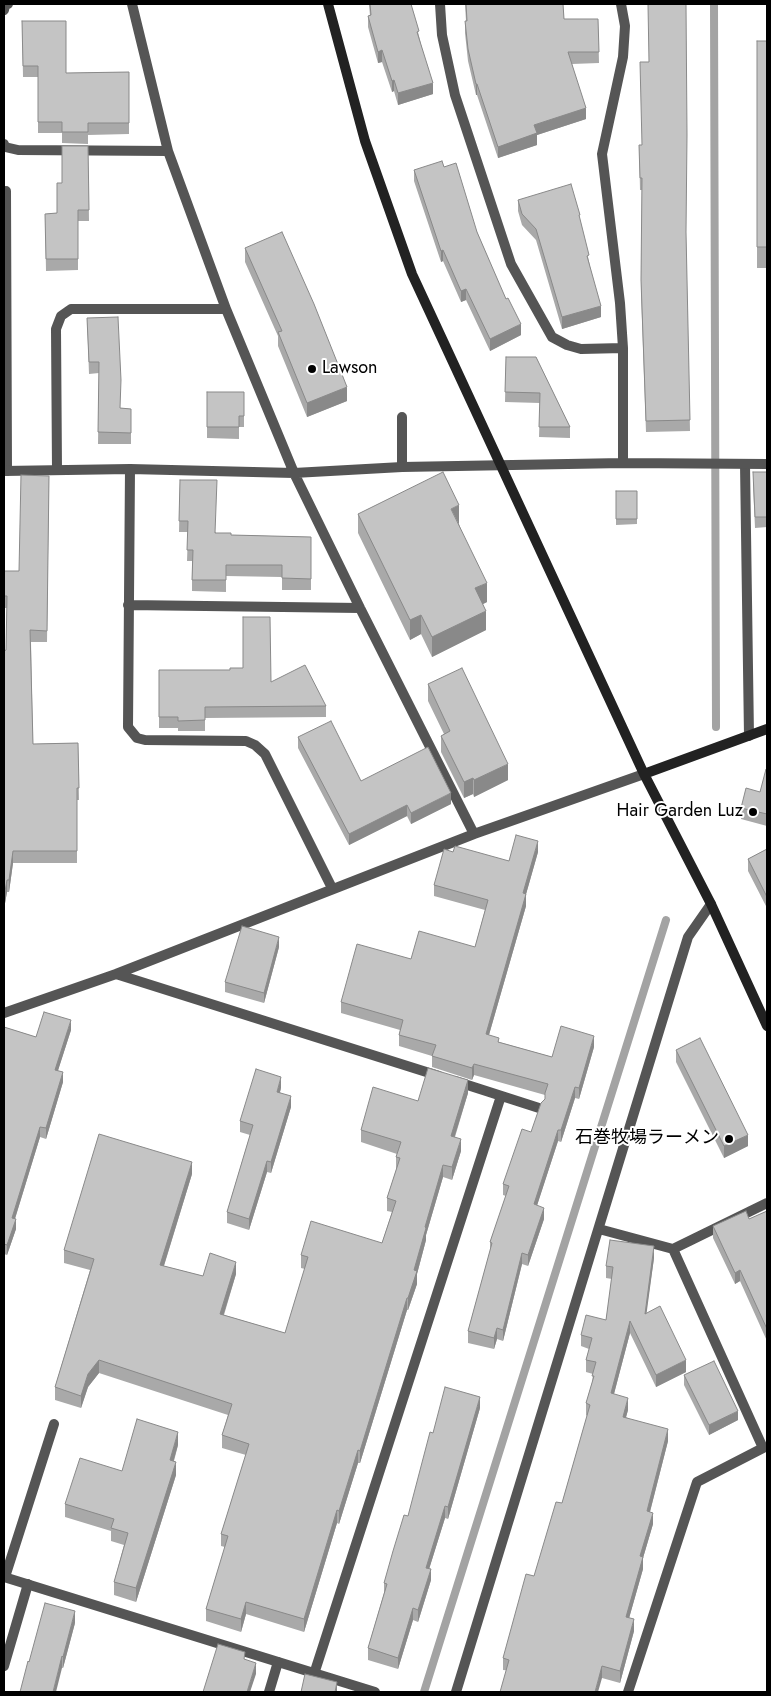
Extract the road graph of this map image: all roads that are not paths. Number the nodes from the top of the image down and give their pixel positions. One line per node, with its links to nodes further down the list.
1 (8, 4): 6 (street)
2 (132, 4): 8 (street)
3 (328, 4): 16 (street)
4 (440, 4): 11 (street)
5 (621, 4): 11 (street)
6 (4, 10)
7 (4, 144): 8 (street)
8 (168, 151): 10 (street)
9 (6, 191): 20 (street)
10 (226, 309): 19 (street); 21 (street)
11 (623, 348): 13 (street)
12 (402, 417): 17 (street)
13 (623, 463): 14 (street); 16 (street)
14 (745, 464): 15 (street); 25 (street)
15 (767, 464)
16 (500, 466): 17 (street); 26 (street)
17 (402, 467): 21 (street)
18 (130, 469): 19 (street); 21 (street); 22 (street)
19 (57, 470): 20 (street)
20 (5, 471)
21 (294, 473): 23 (street)
22 (128, 605): 23 (street); 28 (street)
23 (360, 608): 27 (street)
24 (767, 729): 25 (street)
25 (749, 736): 26 (street)
26 (644, 774): 27 (street); 29 (street)
27 (474, 834): 28 (street)
28 (332, 888): 30 (street)
29 (711, 904): 32 (street); 36 (street)
30 (116, 974): 31 (street); 33 (street)
31 (4, 1013)
32 (767, 1026)
33 (501, 1096): 34 (street); 43 (street)
34 (539, 1108)
35 (767, 1203): 37 (street)
36 (599, 1229): 37 (street); 46 (street)
37 (673, 1249): 47 (street)
38 (54, 1424): 39 (street)
39 (4, 1577): 40 (street)
40 (28, 1584): 41 (street); 42 (street)
41 (278, 1662): 43 (street); 44 (street)
42 (4, 1666)
43 (314, 1674): 45 (street)
44 (269, 1692)
45 (375, 1692)
46 (456, 1692)
47 (628, 1692)

